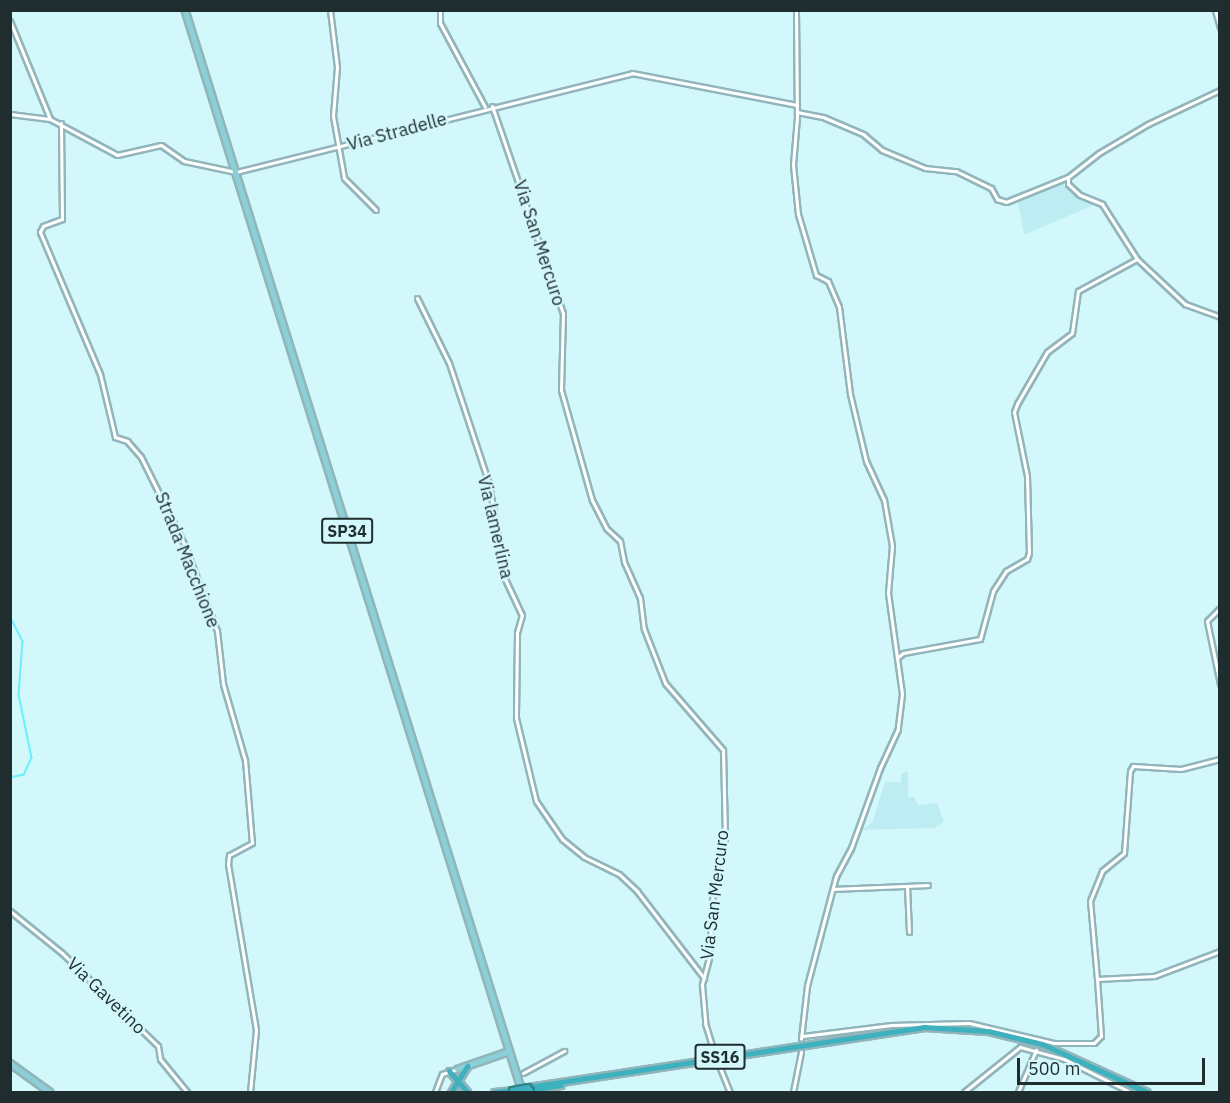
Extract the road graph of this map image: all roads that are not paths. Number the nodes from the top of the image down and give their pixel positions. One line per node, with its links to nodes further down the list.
1 (185, 10): 17 (main road, SP34)
2 (330, 10): 16 (street)
3 (440, 10): 11 (street)
4 (796, 10): 9 (street)
5 (1215, 10): 7 (street)
6 (10, 21): 14 (street)
7 (1220, 27)
8 (1220, 90): 18 (street)
9 (796, 105): 10 (street, Via Stradelle); 12 (street)
10 (492, 106): 11 (street, Via Stradelle); 33 (street, Via San Mercuro)
11 (485, 107): 16 (street, Via Stradelle)
12 (796, 112): 18 (street); 24 (street)
13 (10, 114): 14 (street, Via Stradelle)
14 (50, 119): 15 (street, Via Stradelle)
15 (61, 123): 17 (street, Via Stradelle); 52 (street, Strada Macchione)
16 (337, 147): 17 (street, Via Stradelle); 19 (street)
17 (236, 172): 37 (main road, SP34)
18 (1068, 177): 20 (street)
19 (376, 210)
20 (1137, 259): 22 (street); 24 (street)
21 (417, 298): 33 (street, Via lamerlina)
22 (1220, 317)
23 (1220, 608): 25 (street)
24 (898, 657): 29 (street)
25 (1220, 684)
26 (1220, 759): 34 (street)
27 (928, 885): 28 (street)
28 (907, 886): 29 (street); 31 (street)
29 (833, 889): 34 (street)
30 (10, 910): 51 (street, Via Gavetino)
31 (909, 932)
32 (1220, 951): 34 (street)
33 (704, 978): 40 (street, Via San Mercuro)
34 (1097, 979)
35 (914, 1029): 49 (highway, SS16, bridge); 63 (highway, SS16); 64 (highway, SS16)
36 (1036, 1050): 60 (street); 61 (street); 62 (street)
37 (509, 1051): 41 (main road); 42 (main road)
38 (564, 1051): 47 (street)
39 (801, 1052): 59 (street)
40 (715, 1055)
41 (497, 1058): 42 (main road); 45 (main road)
42 (511, 1058): 57 (main road)
43 (10, 1063): 50 (main road)
44 (718, 1063): 58 (street)
45 (467, 1066): 48 (highway)
46 (449, 1071): 48 (highway); 53 (street)
47 (524, 1072)
48 (458, 1075): 54 (highway); 55 (highway)
49 (514, 1091): 56 (highway, SS16)
50 (50, 1092)
51 (188, 1092)
52 (250, 1092)
53 (435, 1092)
54 (451, 1092)
55 (467, 1092)
56 (494, 1092)
57 (522, 1092)
58 (730, 1092)
59 (793, 1092)
60 (964, 1092)
61 (1018, 1092)
62 (1130, 1092)
63 (1140, 1092)
64 (1147, 1092)

